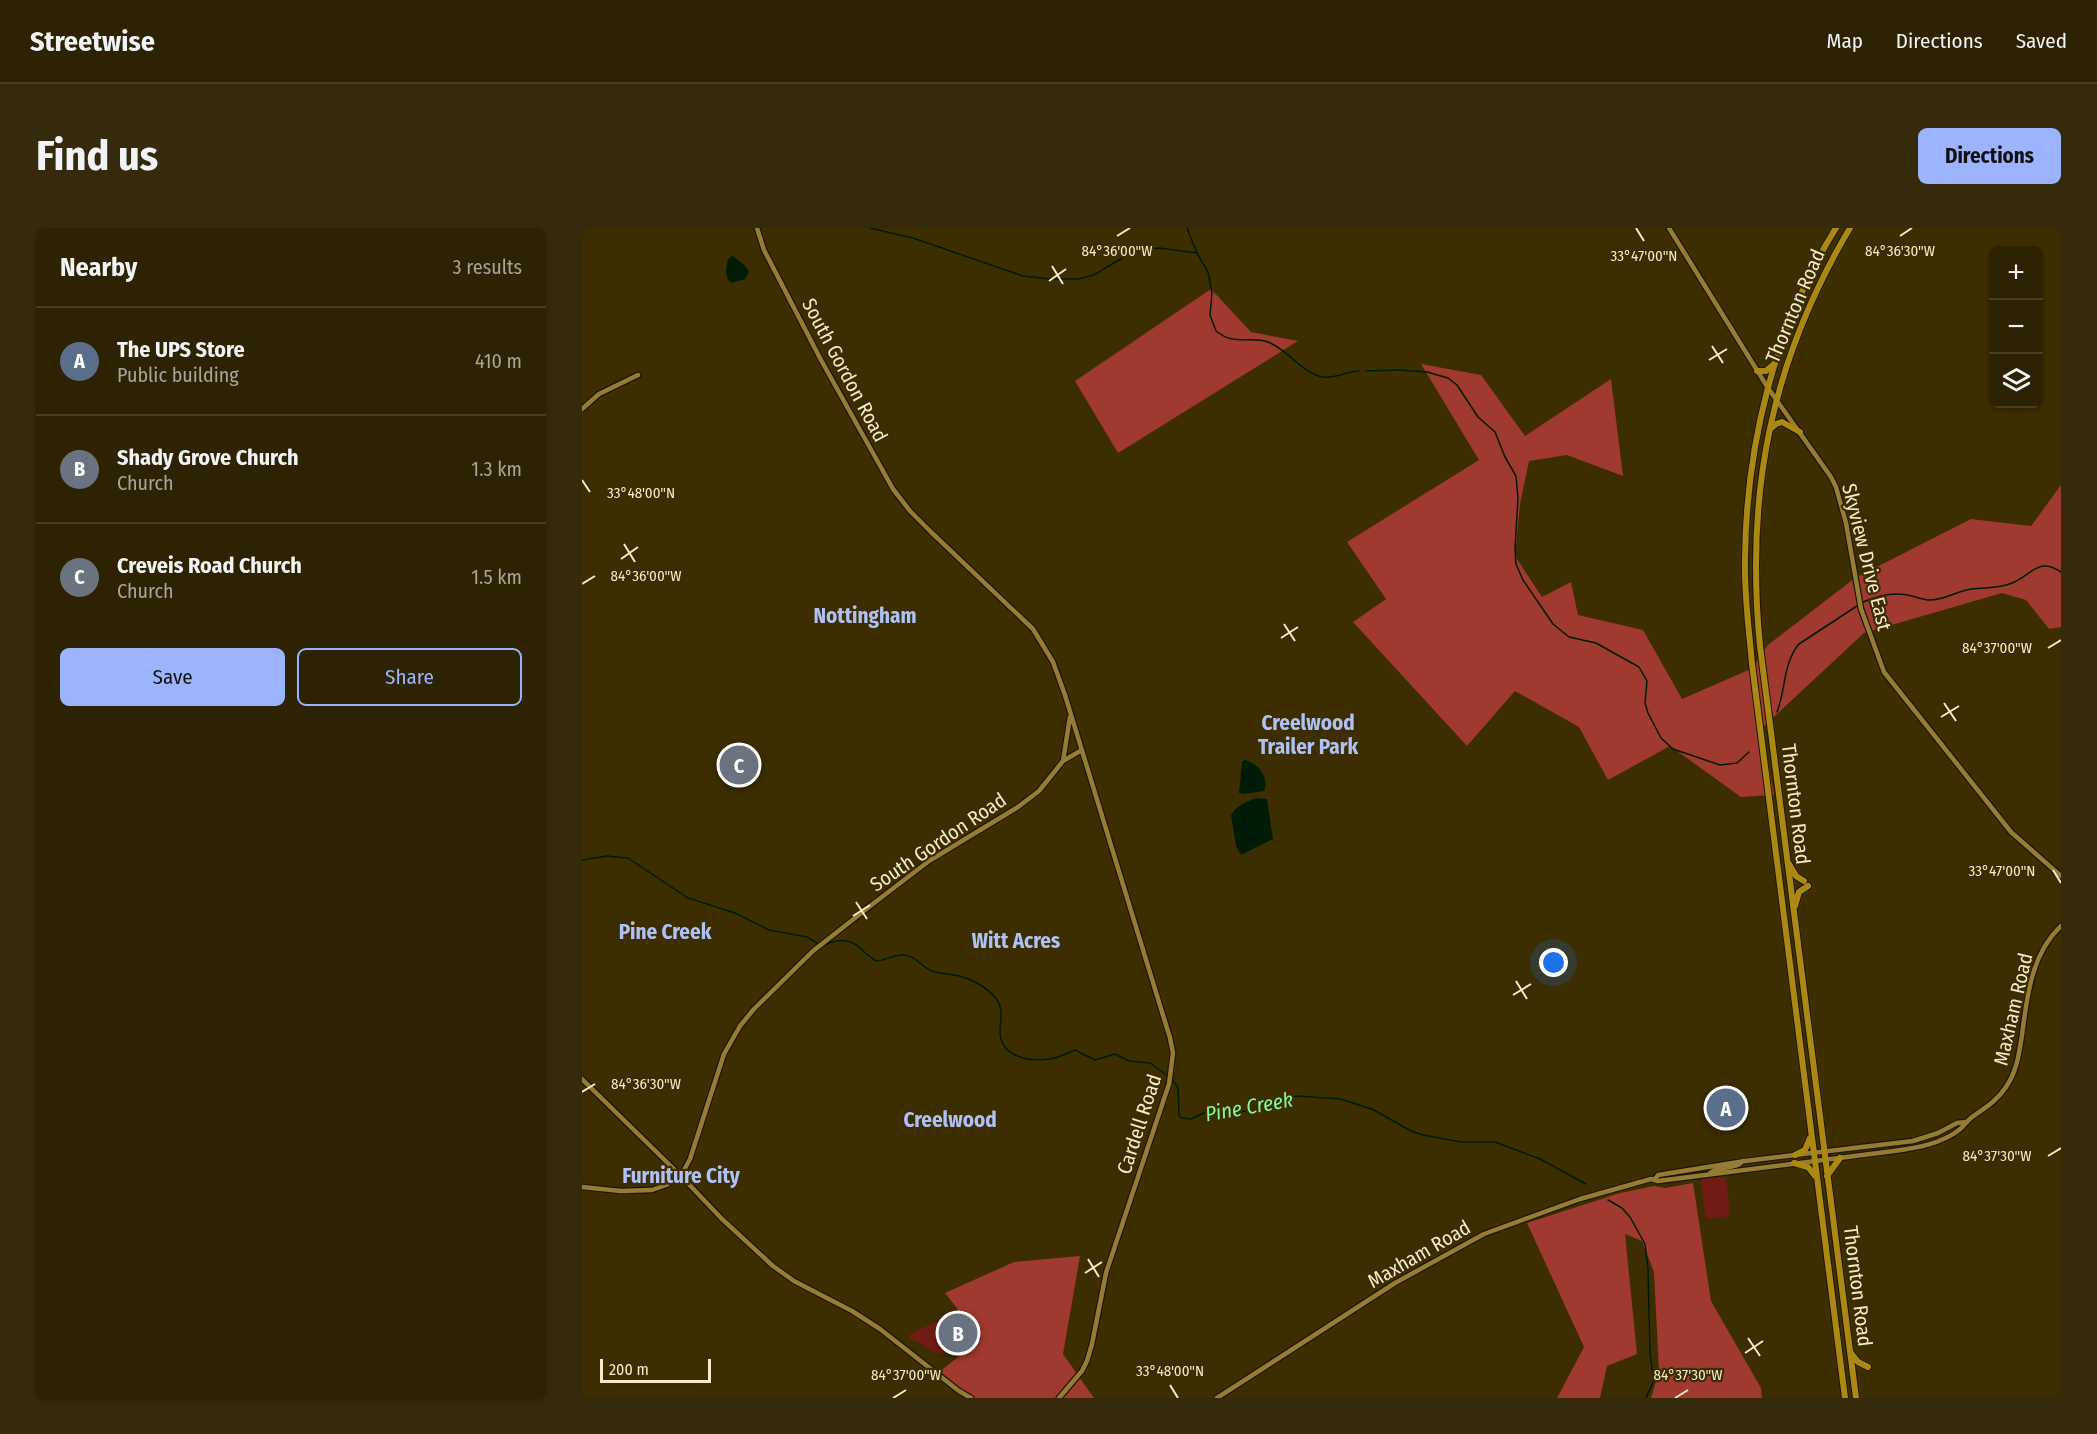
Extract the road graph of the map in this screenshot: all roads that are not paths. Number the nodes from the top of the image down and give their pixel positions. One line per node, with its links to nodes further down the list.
1 (757, 228): 13 (street, South Gordon Road)
2 (1669, 228): 6 (street, Skyview Drive East)
3 (1836, 228): 5 (highway, Thornton Road)
4 (1850, 228): 9 (highway, Thornton Road)
5 (1775, 363): 6 (highway); 8 (highway, Thornton Road)
6 (1757, 371): 8 (street, Skyview Drive East)
7 (638, 375): 10 (street)
8 (1768, 388): 9 (street, Skyview Drive East); 22 (highway, Thornton Road)
9 (1776, 399): 11 (highway, Thornton Road); 12 (street, Skyview Drive East)
10 (582, 409)
11 (1768, 432): 12 (highway); 16 (highway, Thornton Road)
12 (1800, 432): 17 (street, Skyview Drive East)
13 (1070, 714): 14 (street, Cardell Road); 15 (street)
14 (1082, 750): 15 (street, South Gordon Road); 37 (street, Cardell Road)
15 (1063, 761): 29 (street, South Gordon Road)
16 (1786, 858): 18 (highway, Thornton Road); 18 (highway)
17 (2061, 876)
18 (1794, 915): 23 (highway, Thornton Road)
19 (2061, 926): 21 (street, Maxham Road)
20 (582, 1079): 29 (street)
21 (1966, 1122): 23 (street, Maxham Road); 25 (street, Maxham Road)
22 (1811, 1135): 24 (highway, Thornton Road); 26 (highway)
23 (1824, 1156): 24 (street, Maxham Road); 25 (street, Maxham Road); 30 (highway, Thornton Road)
24 (1814, 1157): 26 (street, Maxham Road); 32 (highway, Thornton Road)
25 (1840, 1158): 30 (highway)
26 (1795, 1159): 27 (street, Maxham Road); 28 (street, Maxham Road); 32 (highway)
27 (1743, 1161): 28 (street); 31 (street, Maxham Road)
28 (1708, 1174): 31 (street, Maxham Road)
29 (681, 1176): 33 (street); 36 (street)
30 (1827, 1177): 34 (highway, Thornton Road)
31 (1654, 1179): 38 (street, Maxham Road)
32 (1818, 1183): 39 (highway, Thornton Road)
33 (582, 1187)
34 (1849, 1350): 35 (highway); 40 (highway, Thornton Road)
35 (1868, 1367)
36 (971, 1398)
37 (1059, 1398)
38 (1217, 1398)
39 (1845, 1398)
40 (1856, 1398)

